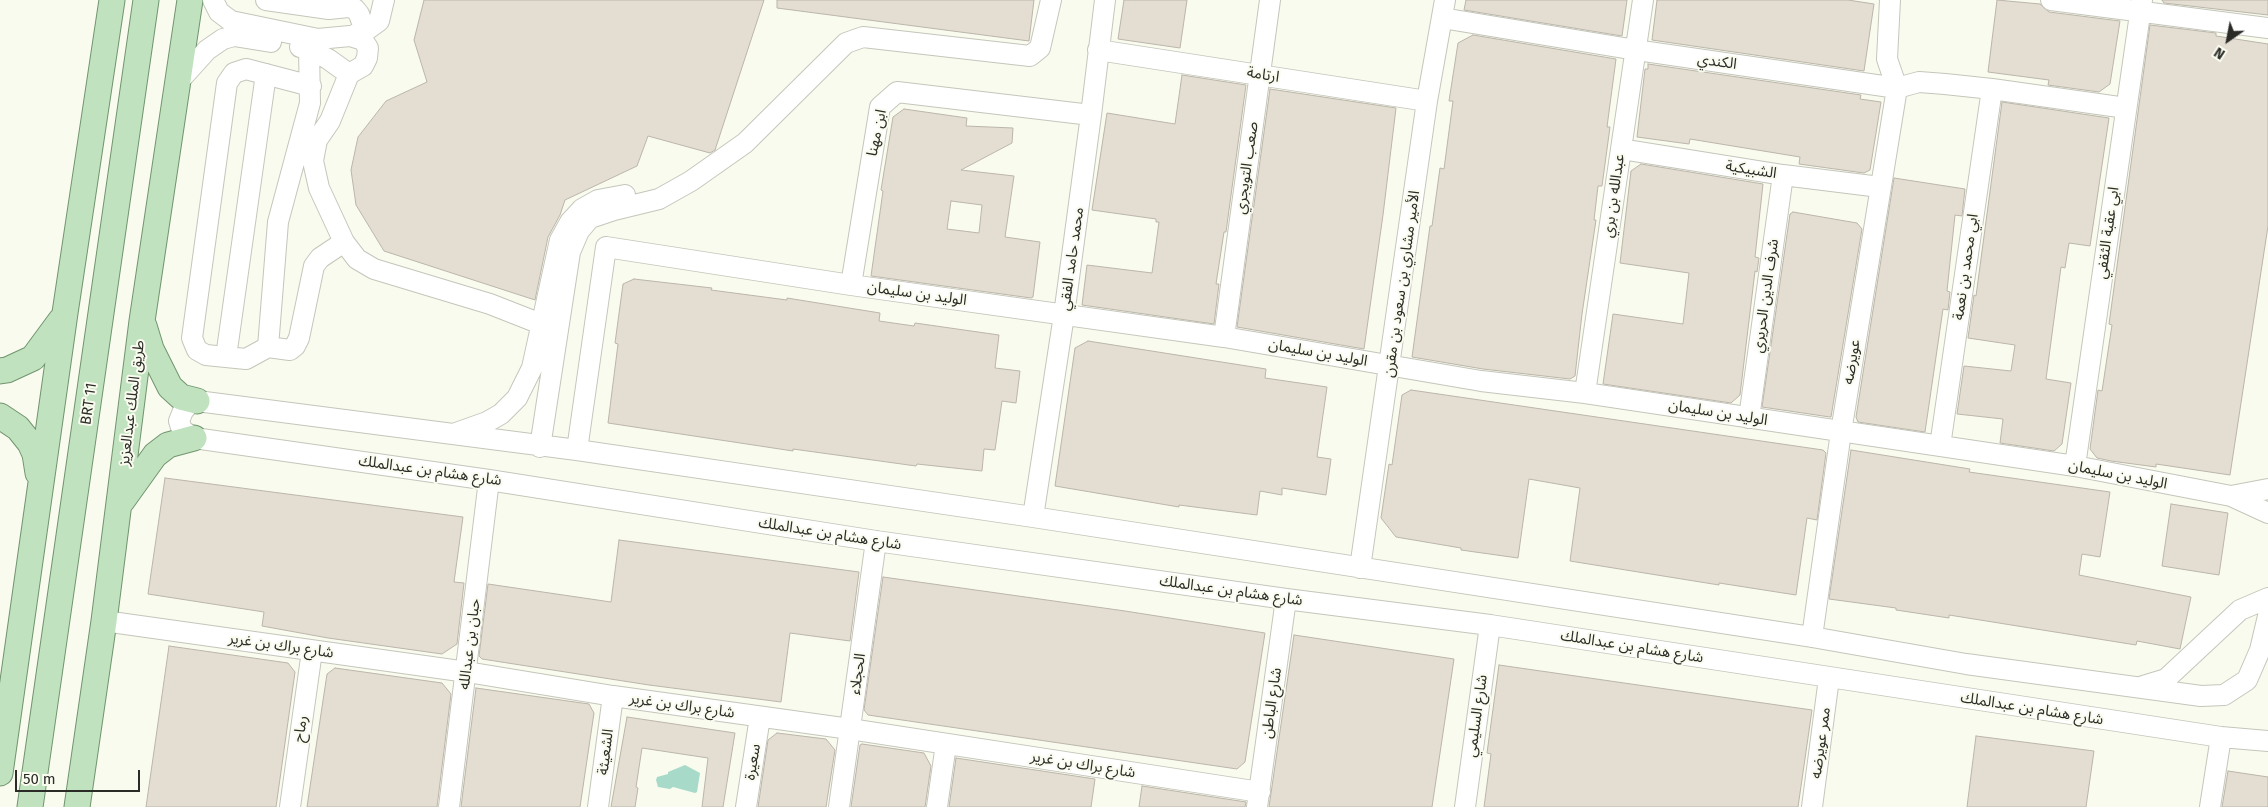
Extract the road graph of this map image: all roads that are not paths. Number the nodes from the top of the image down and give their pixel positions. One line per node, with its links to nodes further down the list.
1 (112, 0): 36 (main road)
2 (146, 0): 83 (main road, BRT 11)
3 (190, 0): 23 (main road, طريق الملك عبدالعزيز)
4 (213, 0): 16 (street)
5 (266, 0): 16 (street)
6 (384, 0): 16 (street)
7 (1051, 0): 33 (street)
8 (1105, 0): 18 (street, محمد حامد الفقي)
9 (1270, 0): 22 (street, صعب التويجري)
10 (1643, 0): 19 (street, عبدالله بن بري)
11 (1890, 0): 25 (street)
12 (2052, 0): 13 (street)
13 (2141, 6): 15 (street); 28 (street, ابي عقبة الثقفي)
14 (1444, 9): 19 (street, الكندي); 27 (street, الأمير مشاري بن سعود بن مقرن)
15 (2268, 28)
16 (357, 34): 21 (street)
17 (309, 49): 21 (street); 23 (street); 24 (street)
18 (1098, 50): 22 (street, ارتامة); 29 (street, محمد حامد الفقي)
19 (1636, 50): 25 (street, الكندي); 30 (street, عبدالله بن بري)
20 (266, 74): 24 (street); 42 (street); 42 (street)
21 (349, 74): 34 (street)
22 (1260, 75): 27 (street, ارتامة); 40 (street, صعب التويجري)
23 (179, 81): 38 (main road, طريق الملك عبدالعزيز)
24 (311, 86): 41 (street)
25 (1897, 88): 26 (street, الكندي); 32 (street, عويرضه)
26 (1992, 89): 28 (street, الكندي); 52 (street, ابي محمد بن نعمة)
27 (1427, 101): 43 (street, الأمير مشاري بن سعود بن مقرن)
28 (2126, 108): 55 (street, ابي عقبة الثقفي)
29 (1091, 115): 35 (street, ابن مهنا); 37 (street, محمد حامد الفقي)
30 (1621, 149): 31 (street, الشبيكية); 45 (street, عبدالله بن بري)
31 (1783, 175): 32 (street, الشبيكية); 48 (street, شرف الدين الحريري)
32 (1880, 187): 49 (street, عويرضه)
33 (659, 199): 39 (street); 53 (street)
34 (344, 242): 39 (street); 41 (street)
35 (851, 285): 37 (street, الوليد بن سليمان); 54 (street, الوليد بن سليمان)
36 (65, 313): 44 (main road); 57 (main road)
37 (1064, 315): 40 (street, الوليد بن سليمان); 62 (street, محمد حامد الفقي)
38 (142, 321): 46 (main road); 60 (main road, طريق الملك عبدالعزيز)
39 (541, 324): 50 (street)
40 (1224, 337): 43 (street, الوليد بن سليمان)
41 (268, 347): 42 (street)
42 (226, 357)
43 (1390, 366): 45 (street, الوليد بن سليمان); 64 (street, الأمير مشاري بن سعود بن مقرن)
44 (0, 371)
45 (1585, 393): 48 (street, الوليد بن سليمان)
46 (197, 401): 50 (street); 51 (street)
47 (0, 416): 57 (main road)
48 (1749, 418): 49 (street, الوليد بن سليمان)
49 (1841, 432): 52 (street, الوليد بن سليمان); 70 (street, عويرضه)
50 (454, 434): 53 (street)
51 (194, 438): 56 (street, شارع هشام بن عبدالملك); 60 (main road)
52 (1940, 446): 55 (street, الوليد بن سليمان)
53 (540, 447): 54 (street)
54 (578, 450): 62 (street)
55 (2075, 466): 59 (street, الوليد بن سليمان)
56 (489, 480): 63 (street, شارع هشام بن عبدالملك); 72 (street, حبان بن عبدالله)
57 (40, 489): 81 (main road)
58 (2268, 489): 59 (street, الوليد بن سليمان)
59 (2232, 496): 61 (street, الوليد بن سليمان)
60 (119, 505): 68 (main road, طريق الملك عبدالعزيز)
61 (2268, 513)
62 (1033, 517): 64 (street)
63 (876, 541): 66 (street, شارع هشام بن عبدالملك); 77 (street, الحجلاء)
64 (1360, 568): 70 (street)
65 (2268, 598): 74 (street)
66 (1286, 599): 69 (street, شارع هشام بن عبدالملك); 82 (street, شارع الباطن)
67 (2268, 616): 74 (street)
68 (104, 621): 71 (street, شارع براك بن غرير); 84 (main road, طريق الملك عبدالعزيز)
69 (1490, 625): 73 (street, شارع هشام بن عبدالملك); 91 (street, شارع السليمي)
70 (1812, 637): 74 (street)
71 (312, 651): 72 (street, شارع براك بن غرير); 85 (street, رماح)
72 (467, 672): 75 (street, شارع براك بن غرير); 86 (street, حبان بن عبدالله)
73 (1829, 678): 78 (street, شارع هشام بن عبدالملك); 92 (street, ممر عويرضه)
74 (2134, 688)
75 (613, 696): 76 (street, شارع براك بن غرير); 87 (street, الشعيثة)
76 (760, 717): 77 (street, شارع براك بن غرير); 88 (street, سعيرة)
77 (850, 729): 80 (street, شارع براك بن غرير); 89 (street, الحجلاء)
78 (2221, 737): 79 (street, شارع هشام بن عبدالملك); 93 (street)
79 (2268, 741)
80 (946, 744): 82 (street, شارع براك بن غرير); 90 (street)
81 (0, 773)
82 (1258, 800)
83 (30, 807)
84 (77, 807)
85 (290, 807)
86 (449, 807)
87 (598, 807)
88 (746, 807)
89 (839, 807)
90 (937, 807)
91 (1465, 807)
92 (1812, 807)
93 (2210, 807)

